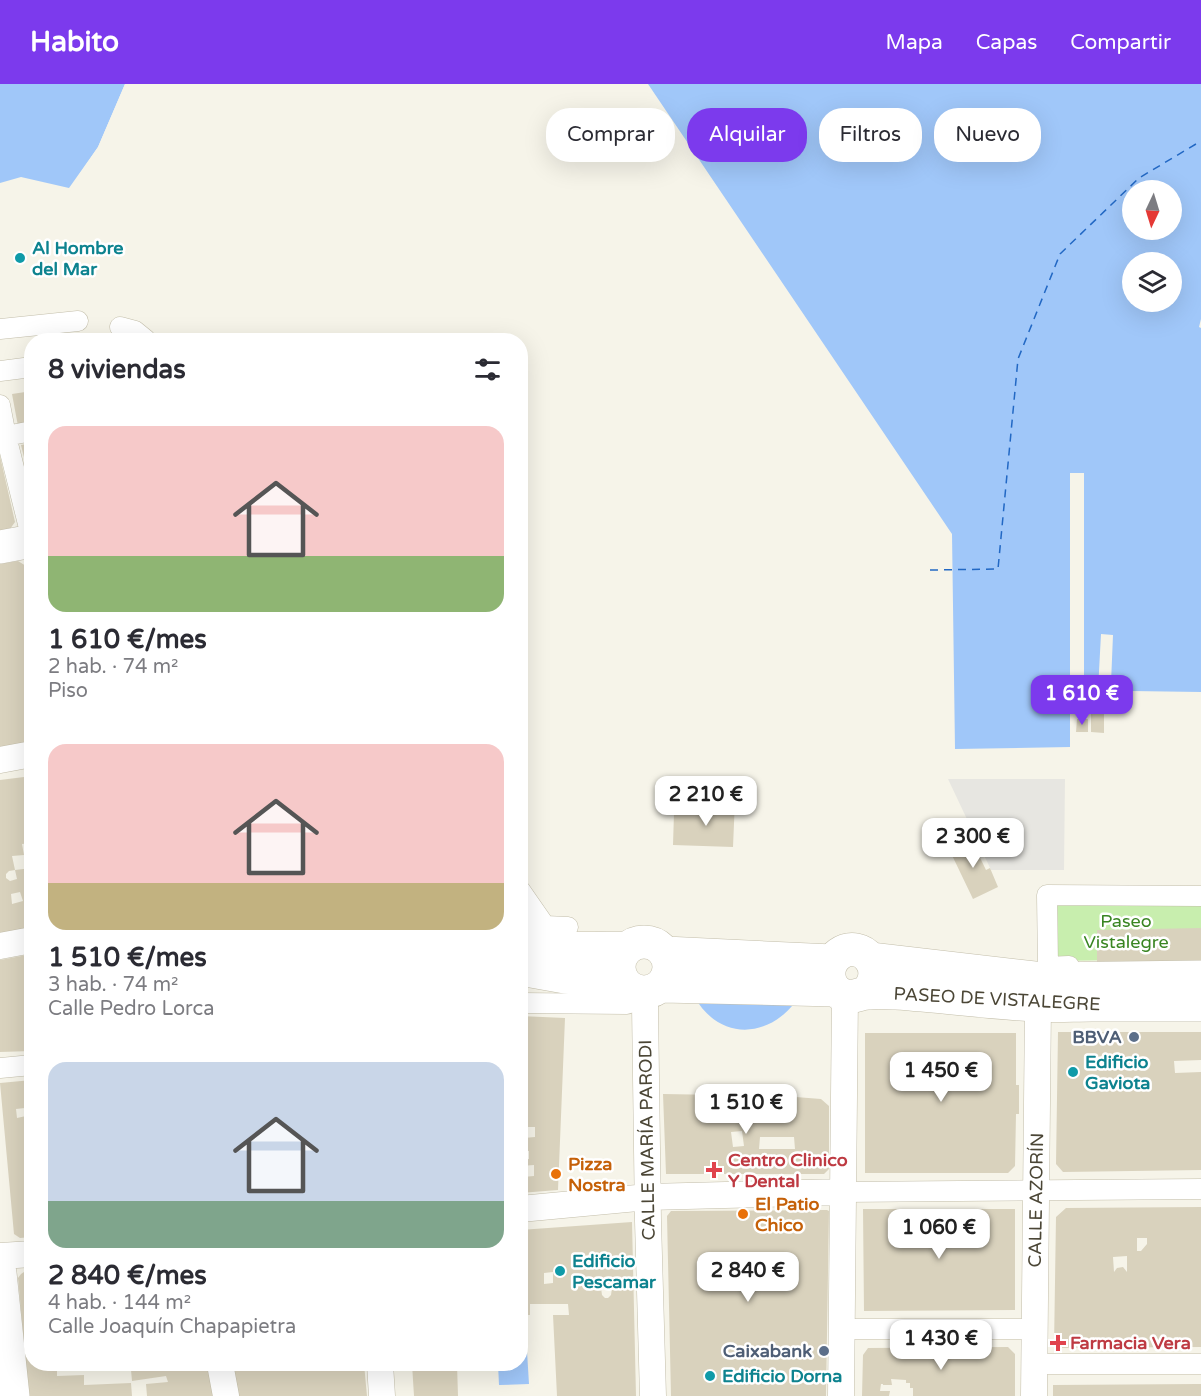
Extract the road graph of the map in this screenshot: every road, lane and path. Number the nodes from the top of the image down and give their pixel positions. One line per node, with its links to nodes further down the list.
1 (78, 321): 3 (street)
2 (120, 327): 4 (street)
3 (0, 329)
4 (137, 333)
5 (24, 368): 6 (street)
6 (0, 371)
7 (0, 405): 9 (street)
8 (24, 433): 9 (street)
9 (6, 436): 10 (street)
10 (24, 508)
11 (24, 542): 12 (street)
12 (0, 547)
13 (24, 756): 14 (street)
14 (0, 760)
15 (1201, 896): 23 (street)
16 (528, 917): 18 (street)
17 (568, 927): 18 (street)
18 (533, 933): 21 (street)
19 (24, 942): 20 (street)
20 (0, 946)
21 (627, 948): 22 (street); 27 (street)
22 (665, 953): 26 (street); 27 (street)
23 (1201, 965)
24 (528, 970): 27 (street)
25 (1201, 977): 26 (street, PASEO DE VISTALEGRE)
26 (844, 985): 27 (street); 29 (street, PASEO DE VISTALEGRE); 35 (street)
27 (638, 991): 28 (street); 36 (street, CALLE MARÍA PARODI)
28 (528, 1002)
29 (1038, 1005): 30 (street, PASEO DE VISTALEGRE); 34 (street, CALLE AZORÍN)
30 (1201, 1005)
31 (24, 1066): 32 (street)
32 (0, 1068)
33 (1201, 1189): 34 (street)
34 (1036, 1190): 35 (street); 42 (street, CALLE AZORÍN)
35 (843, 1192): 36 (street); 41 (street)
36 (648, 1197): 37 (street); 50 (street, CALLE MARÍA PARODI)
37 (528, 1208)
38 (24, 1254): 39 (street)
39 (0, 1256)
40 (0, 1273): 47 (street)
41 (842, 1329): 42 (street); 51 (street)
42 (1034, 1329): 43 (street, CALLE AZORÍN)
43 (1034, 1364): 44 (street); 52 (street, CALLE AZORÍN)
44 (1201, 1364)
45 (221, 1371): 48 (street)
46 (380, 1371): 49 (street)
47 (13, 1396)
48 (226, 1396)
49 (381, 1396)
50 (653, 1396)
51 (841, 1396)
52 (1034, 1396)

